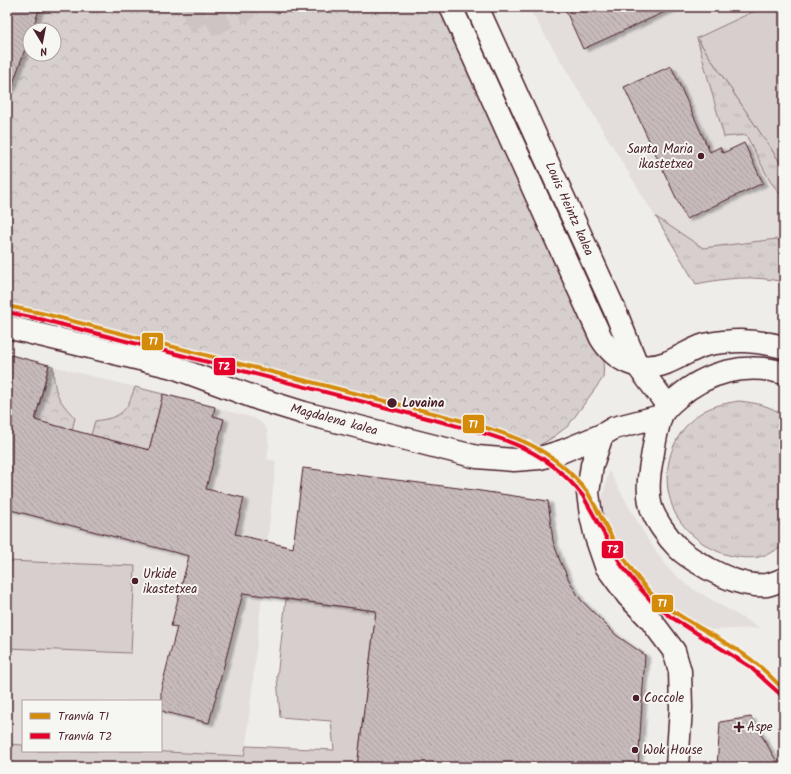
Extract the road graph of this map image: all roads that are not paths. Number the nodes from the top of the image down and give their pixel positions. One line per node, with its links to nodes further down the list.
1 (451, 7): 5 (main road)
2 (477, 7): 5 (main road, Louis Heintz kalea)
3 (7, 327): 8 (main road, Magdalena kalea)
4 (784, 347): 5 (main road)
5 (637, 365): 7 (main road, Louis Heintz kalea)
6 (784, 374): 7 (main road)
7 (665, 411): 8 (main road, Magdalena kalea); 9 (main road)
8 (602, 435): 10 (main road)
9 (784, 579)
10 (677, 767)

